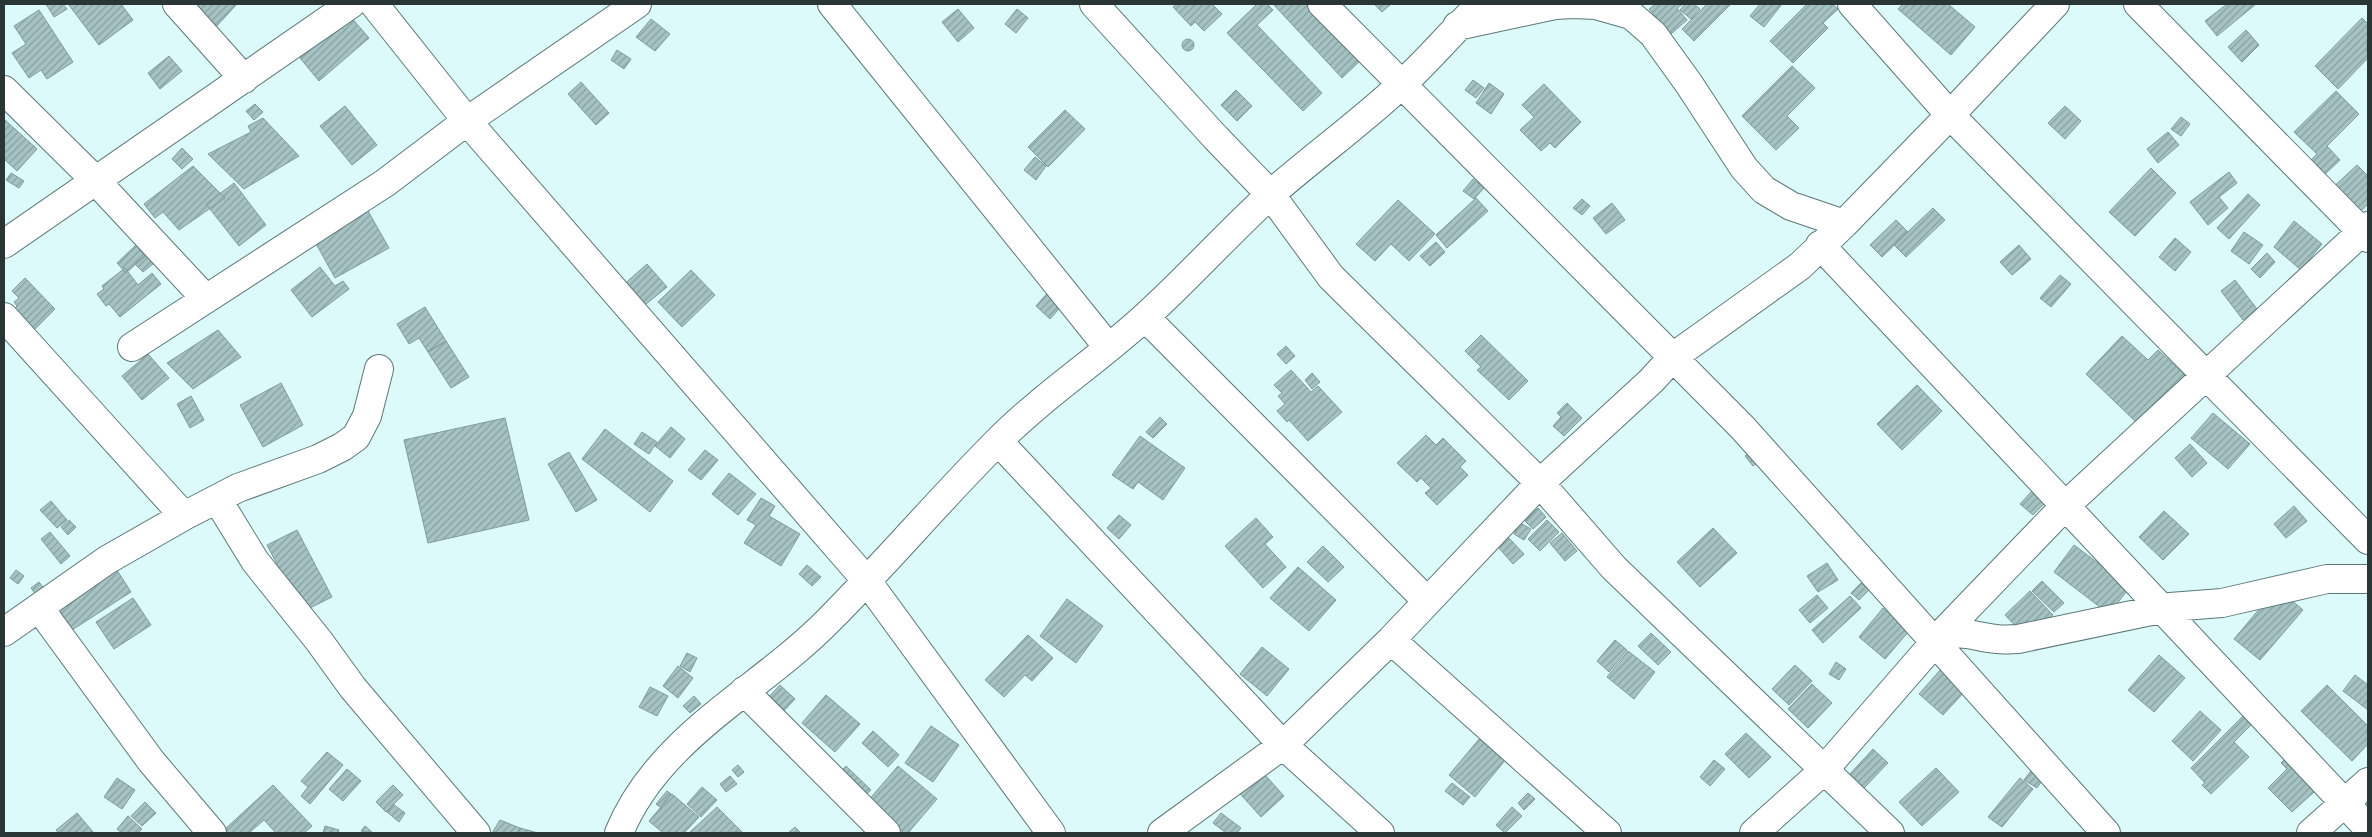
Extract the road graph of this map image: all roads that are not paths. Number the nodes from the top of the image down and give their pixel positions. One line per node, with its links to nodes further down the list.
1 (177, 4): 13 (street)
2 (351, 4): 13 (street)
3 (374, 4): 17 (street)
4 (637, 4): 17 (street)
5 (832, 4): 28 (street)
6 (1094, 4): 19 (street)
7 (1322, 4): 14 (street)
8 (1481, 4): 12 (street)
9 (1852, 4): 16 (street)
10 (2055, 4): 16 (street)
11 (2138, 4): 21 (street)
12 (1456, 27): 14 (street); 20 (street)
13 (244, 79): 18 (street)
14 (1402, 84): 19 (street); 29 (street)
15 (4, 90): 18 (street)
16 (1950, 116): 20 (street); 31 (street)
17 (467, 121): 24 (street); 39 (street)
18 (96, 181): 22 (street); 24 (street)
19 (1271, 194): 26 (street); 33 (street)
20 (1844, 224): 23 (street)
21 (2366, 232): 31 (street)
22 (4, 244)
23 (1820, 245): 29 (street); 35 (street)
24 (206, 299): 27 (street)
25 (4, 317): 36 (street)
26 (1145, 318): 28 (street); 40 (street)
27 (132, 347)
28 (1108, 347): 32 (street)
29 (1673, 358): 33 (street); 45 (street)
30 (379, 368): 34 (street)
31 (2206, 375): 35 (street); 37 (street)
32 (998, 441): 39 (street); 47 (street)
33 (1540, 483): 40 (street); 48 (street)
34 (217, 499): 36 (street); 53 (street)
35 (2065, 506): 41 (street); 45 (street)
36 (184, 516): 42 (street)
37 (2368, 540)
38 (2368, 579): 41 (street)
39 (867, 581): 46 (street); 56 (street)
40 (1427, 600): 44 (street)
41 (2162, 608): 45 (street); 50 (street)
42 (40, 609): 43 (street); 52 (street)
43 (4, 632)
44 (1390, 640): 47 (street); 59 (street)
45 (1935, 642): 48 (street); 62 (street)
46 (744, 691): 54 (street); 55 (street)
47 (1283, 745): 57 (street); 58 (street)
48 (1823, 771): 60 (street); 61 (street)
49 (2368, 782): 50 (street)
50 (2345, 803): 51 (street); 63 (street)
51 (2368, 828)
52 (212, 833)
53 (476, 833)
54 (619, 833)
55 (886, 833)
56 (1051, 833)
57 (1162, 833)
58 (1380, 833)
59 (1606, 833)
60 (1754, 833)
61 (1890, 833)
62 (2106, 833)
63 (2311, 833)

